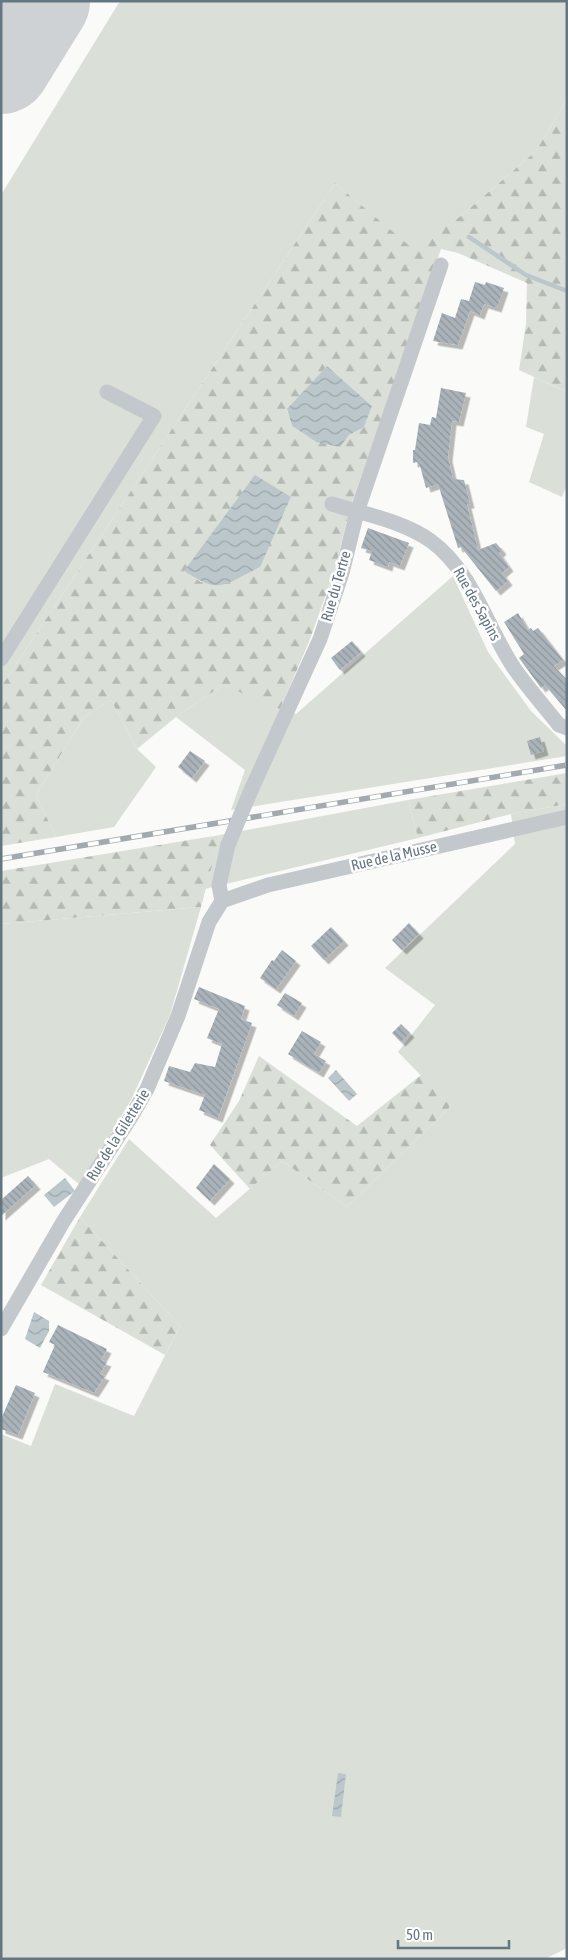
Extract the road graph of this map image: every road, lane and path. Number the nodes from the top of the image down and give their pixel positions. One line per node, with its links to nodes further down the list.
1 (441, 266): 4 (street, Rue du Tertre)
2 (106, 392): 5 (street)
3 (332, 504): 4 (street, Rue des Sapins)
4 (357, 512): 6 (street, Rue des Sapins); 8 (street, Rue du Tertre, bridge)
5 (1, 659)
6 (567, 728)
7 (567, 817): 8 (street, Rue de la Musse)
8 (222, 901): 9 (street, Rue de la Giletterie)
9 (1, 1329)

